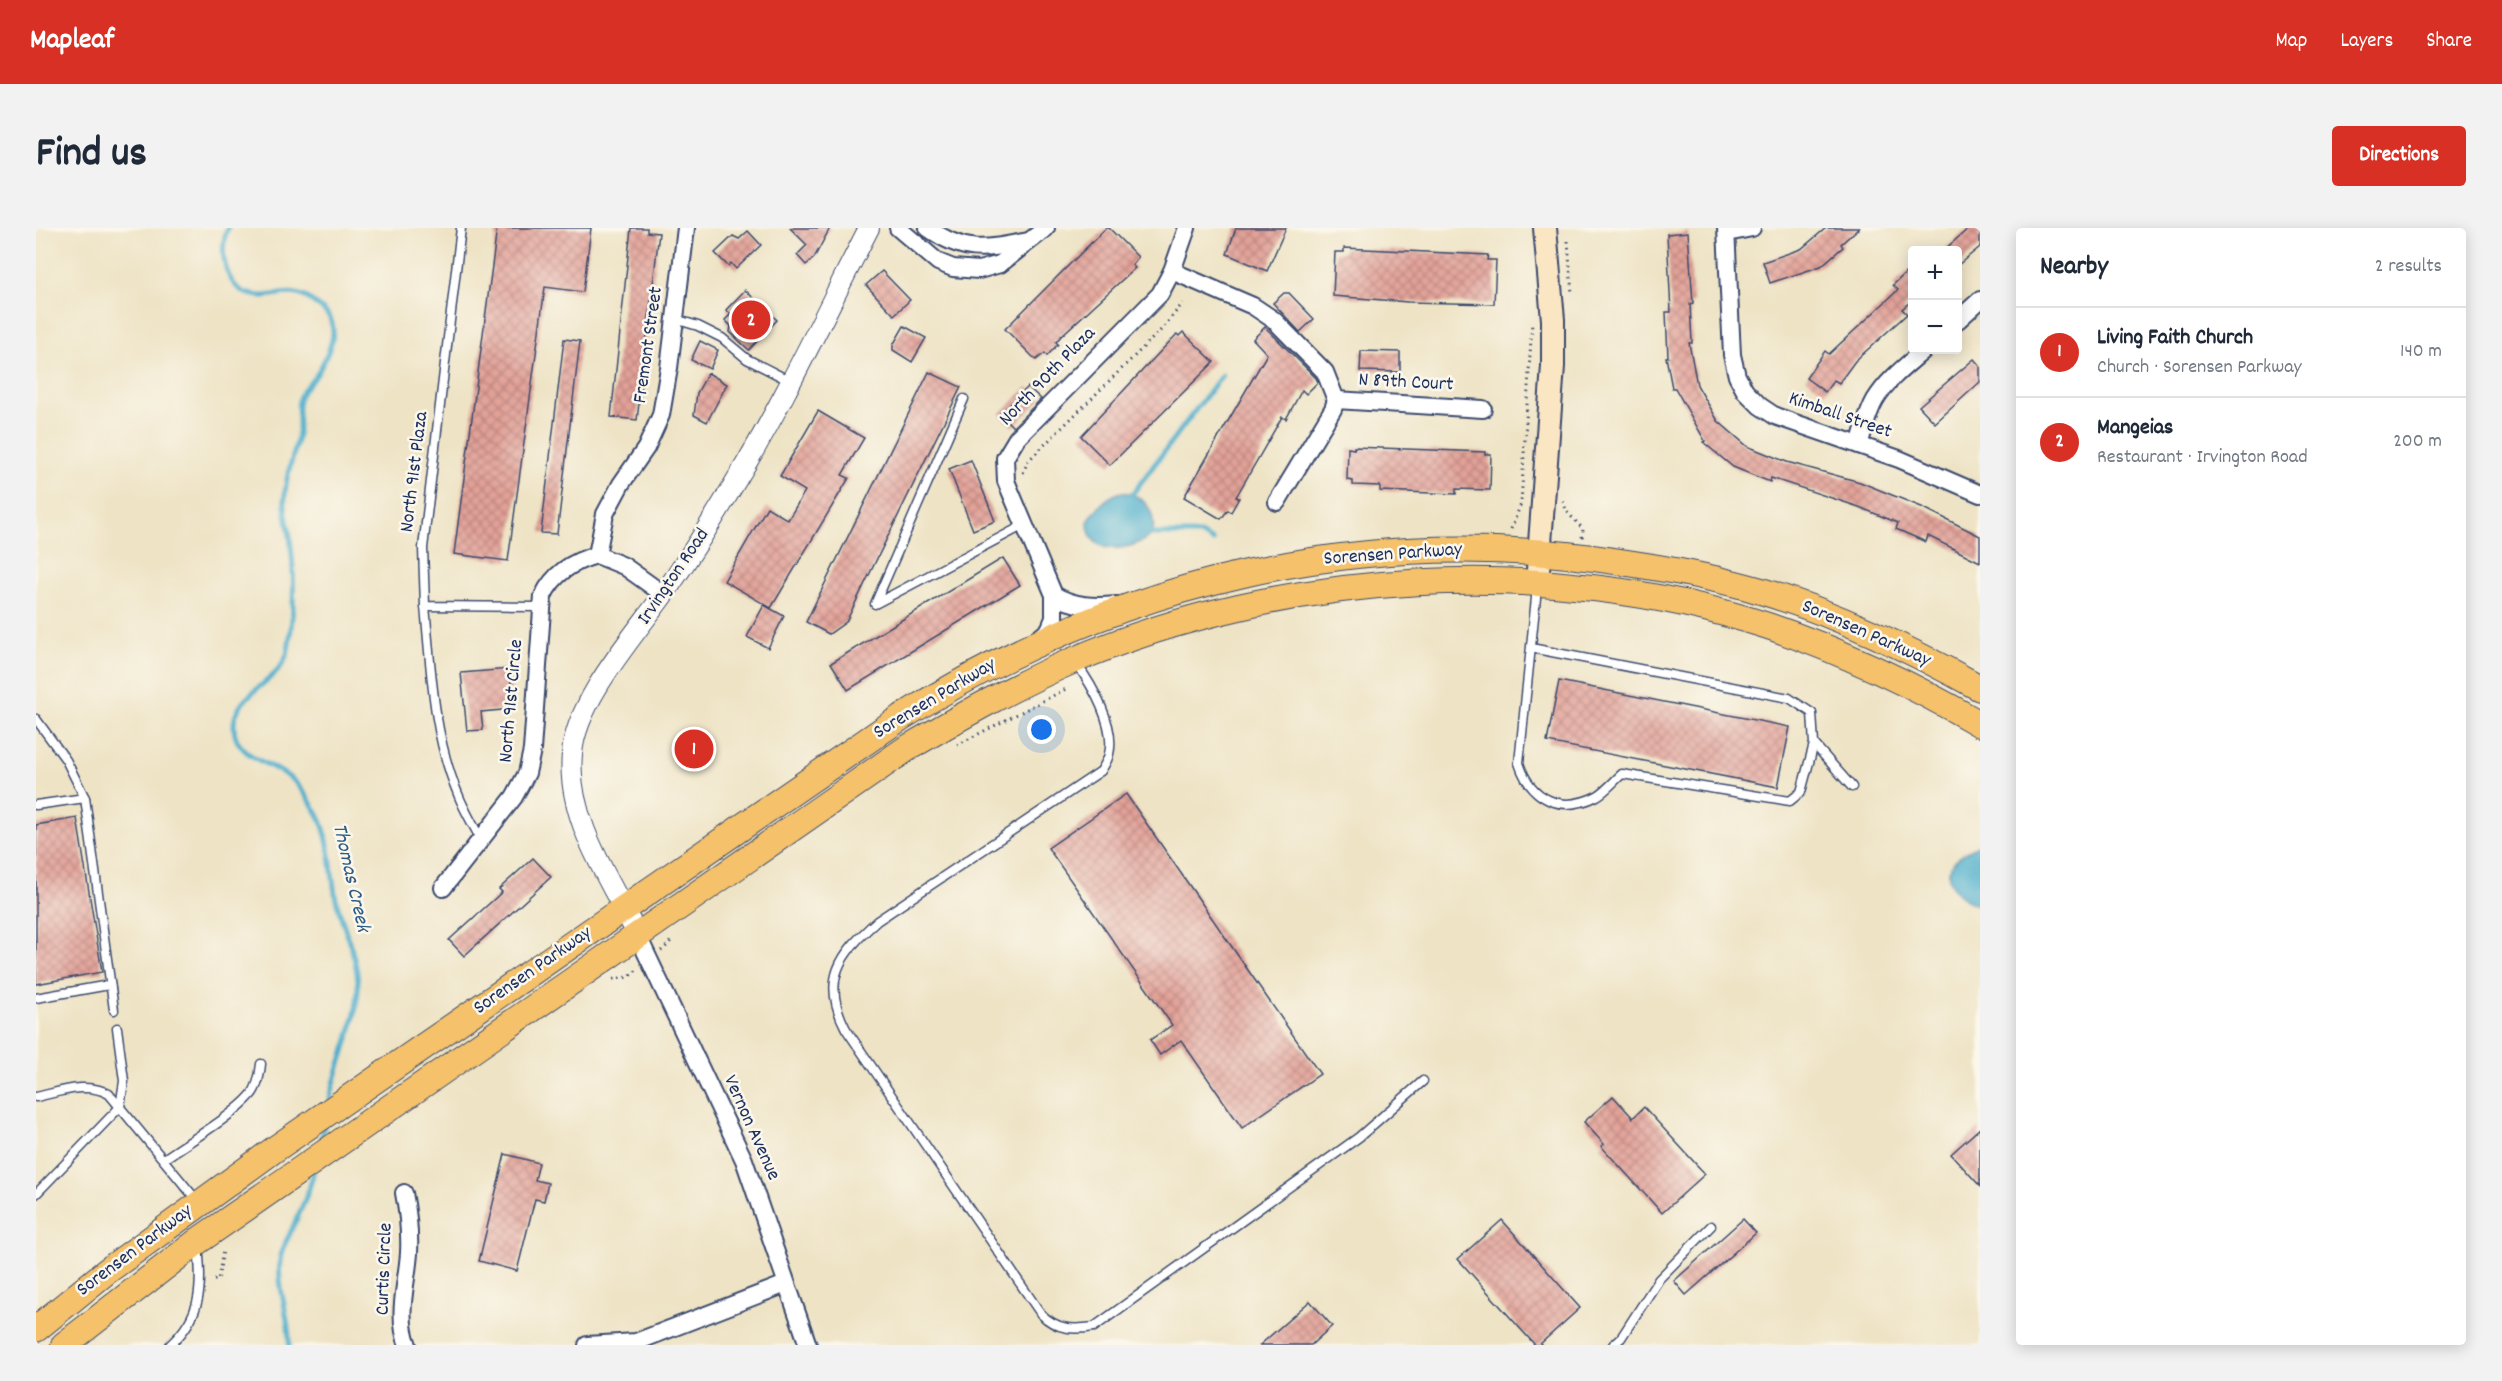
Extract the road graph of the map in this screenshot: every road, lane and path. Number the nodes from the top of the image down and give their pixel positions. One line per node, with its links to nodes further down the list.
1 (461, 228): 35 (lane, North 91st Plaza)
2 (686, 228): 16 (street, Fremont Street)
3 (869, 228): 19 (street, Irvington Road)
4 (898, 228): 11 (street)
5 (928, 228): 11 (street)
6 (1046, 228): 11 (street)
7 (1186, 228): 12 (street, North 90th Plaza)
8 (1545, 228): 29 (main road)
9 (1752, 228): 10 (street)
10 (1727, 231): 23 (street, Kimball Street)
11 (1030, 241)
12 (1172, 271): 21 (street); 27 (street, North 90th Plaza)
13 (1980, 300): 15 (street)
14 (1183, 303): 24 (path)
15 (1962, 316)
16 (675, 319): 19 (lane); 30 (street, Fremont Street)
17 (1532, 321): 28 (path)
18 (1920, 354): 23 (street)
19 (790, 381): 32 (street, Irvington Road)
20 (964, 399): 27 (lane)
21 (1336, 400): 22 (street, N 89th Court); 26 (street, N 89th Court)
22 (1483, 409)
23 (1859, 445): 25 (street, Kimball Street)
24 (1023, 478)
25 (1980, 494)
26 (1277, 502)
27 (1024, 525): 33 (street, North 90th Plaza)
28 (1511, 529)
29 (1539, 552): 31 (main road); 34 (main road, Sorensen Parkway); 40 (main road, Sorensen Parkway)
30 (597, 555): 32 (street); 36 (street, North 91st Circle)
31 (1537, 584): 38 (lane); 39 (main road, Sorensen Parkway); 42 (main road, Sorensen Parkway)
32 (663, 594): 49 (street, Irvington Road)
33 (1054, 595): 34 (street); 37 (street)
34 (1132, 604): 37 (main road, Sorensen Parkway)
35 (425, 606): 36 (lane); 47 (lane, North 91st Plaza)
36 (541, 607): 47 (street, North 91st Circle)
37 (1029, 646): 49 (main road, Sorensen Parkway)
38 (1531, 648): 43 (lane); 43 (lane)
39 (1074, 660): 50 (main road, Sorensen Parkway); 56 (lane)
40 (1980, 688)
41 (36, 719): 45 (lane)
42 (1980, 724)
43 (1814, 744): 44 (lane)
44 (1852, 787)
45 (85, 798): 46 (lane); 51 (lane)
46 (36, 806)
47 (481, 840): 48 (street, North 91st Circle)
48 (443, 888)
49 (624, 908): 50 (street, Irvington Road); 62 (main road, Sorensen Parkway)
50 (638, 934): 64 (main road, Sorensen Parkway); 65 (street, Vernon Avenue)
51 (109, 985): 52 (lane); 53 (lane)
52 (36, 998)
53 (114, 1010)
54 (117, 1028): 58 (lane)
55 (261, 1064): 59 (lane)
56 (1423, 1081)
57 (36, 1097): 58 (lane)
58 (120, 1107): 59 (lane); 61 (lane)
59 (164, 1159): 62 (lane)
60 (404, 1193): 69 (street, Curtis Circle)
61 (36, 1194)
62 (199, 1203): 66 (main road, Sorensen Parkway)
63 (1711, 1226): 72 (lane)
64 (198, 1241): 67 (main road, Sorensen Parkway); 68 (lane)
65 (786, 1284): 70 (street); 71 (street, Vernon Avenue)
66 (36, 1329)
67 (64, 1345)
68 (170, 1345)
69 (408, 1345)
70 (587, 1345)
71 (808, 1345)
72 (1613, 1345)

